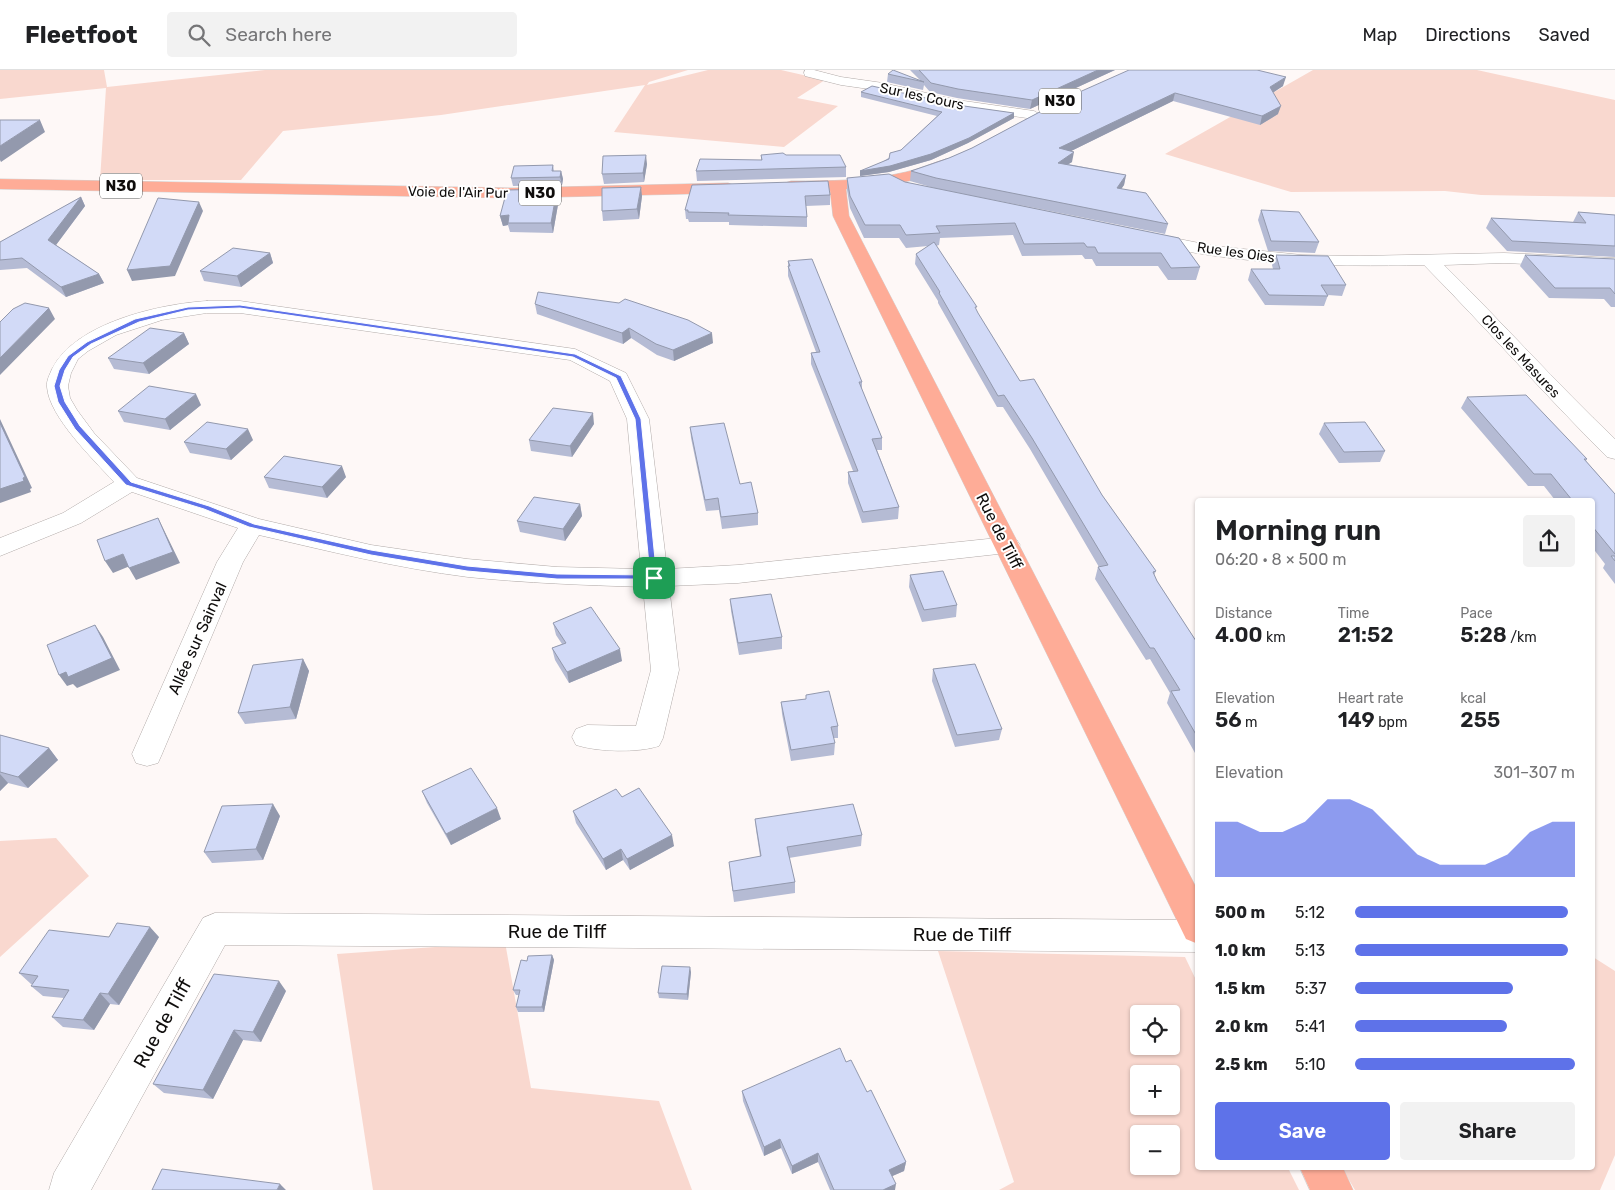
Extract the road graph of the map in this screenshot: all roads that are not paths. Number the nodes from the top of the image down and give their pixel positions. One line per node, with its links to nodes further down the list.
1 (810, 73): 3 (street, Sur les Cours)
2 (1046, 109): 3 (main road, N30)
3 (1034, 115): 4 (main road, N30)
4 (1019, 124)
5 (958, 159): 6 (main road)
6 (894, 180): 8 (main road); 11 (street)
7 (0, 184): 10 (main road, Voie de l'Air Pur / N30)
8 (837, 185): 9 (main road); 18 (main road, Rue de Tilff)
9 (778, 186)
10 (740, 187)
11 (916, 191)
12 (1129, 234): 13 (street, Rue les Oies)
13 (1428, 259): 14 (street, Rue les Oies); 15 (street, Clos les Masures)
14 (1615, 263)
15 (1615, 452)
16 (129, 483): 17 (street); 19 (street); 20 (street)
17 (252, 525): 20 (street); 22 (street, Allée sur Sainval)
18 (1007, 545): 20 (street); 23 (main road, Rue de Tilff)
19 (0, 548)
20 (654, 578): 21 (street)
21 (587, 737)
22 (147, 754)
23 (1195, 922)
24 (1195, 936): 26 (street, Rue de Tilff)
25 (1322, 1170): 27 (main road)
26 (69, 1188)
27 (1332, 1190)

